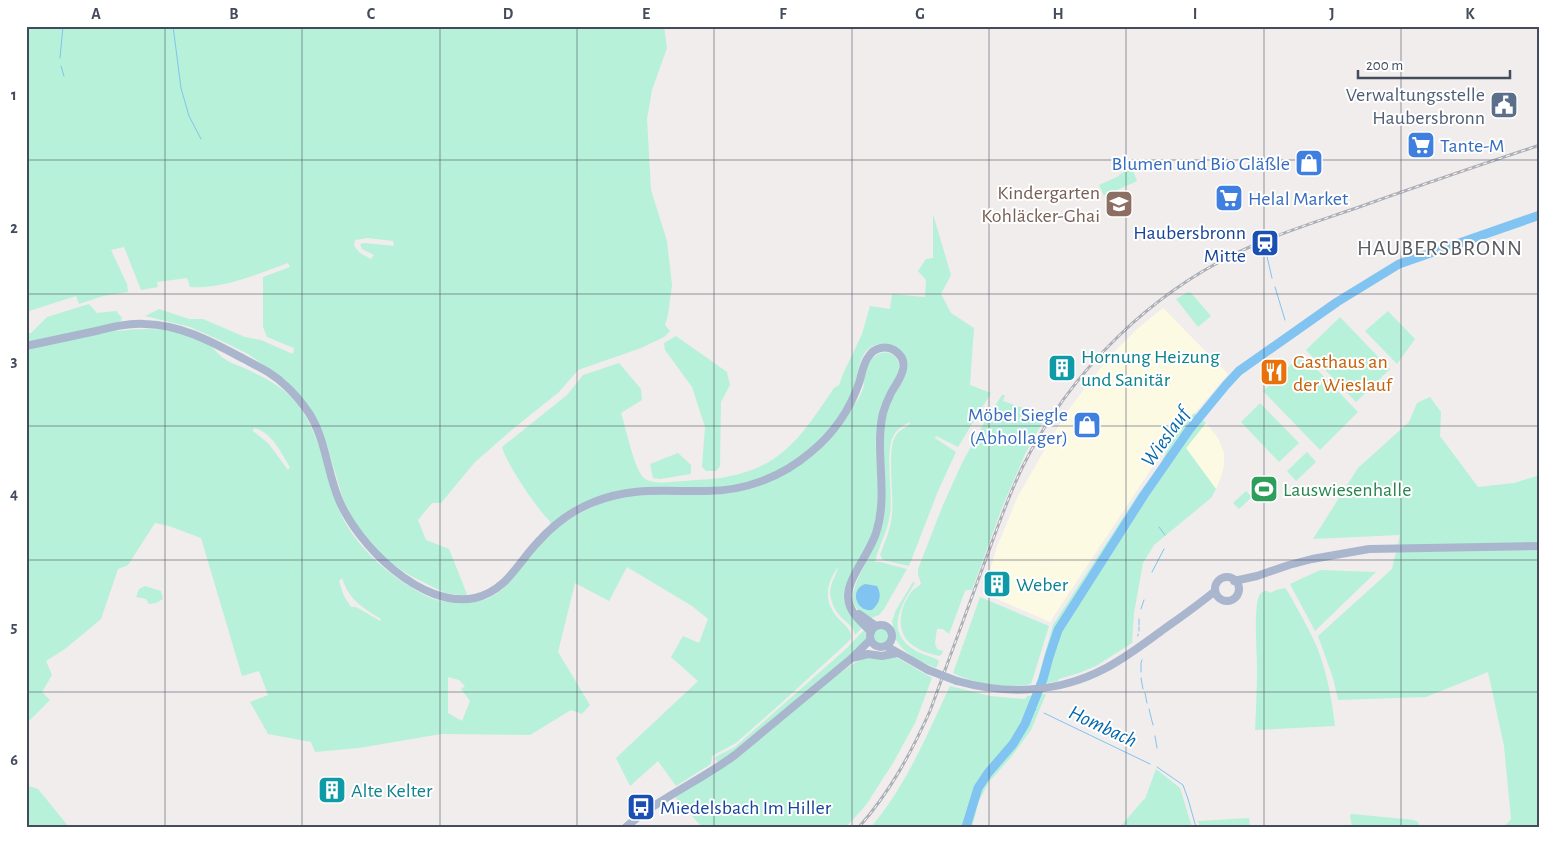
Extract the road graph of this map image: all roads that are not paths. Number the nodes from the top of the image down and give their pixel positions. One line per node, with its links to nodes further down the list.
1 (26, 346): 9 (main road)
2 (1539, 546): 3 (main road)
3 (1257, 576): 4 (main road); 5 (main road)
4 (1234, 581): 5 (main road); 6 (main road)
5 (1238, 590): 7 (main road)
6 (1215, 591): 7 (main road); 8 (main road)
7 (1219, 599): 8 (main road)
8 (1194, 608): 13 (main road, bridge)
9 (873, 636): 10 (main road); 11 (main road); 14 (main road)
10 (892, 640): 11 (main road); 13 (main road)
11 (886, 646): 12 (main road)
12 (897, 653): 13 (main road); 14 (main road)
13 (905, 656)
14 (852, 658): 15 (main road)
15 (626, 827)

